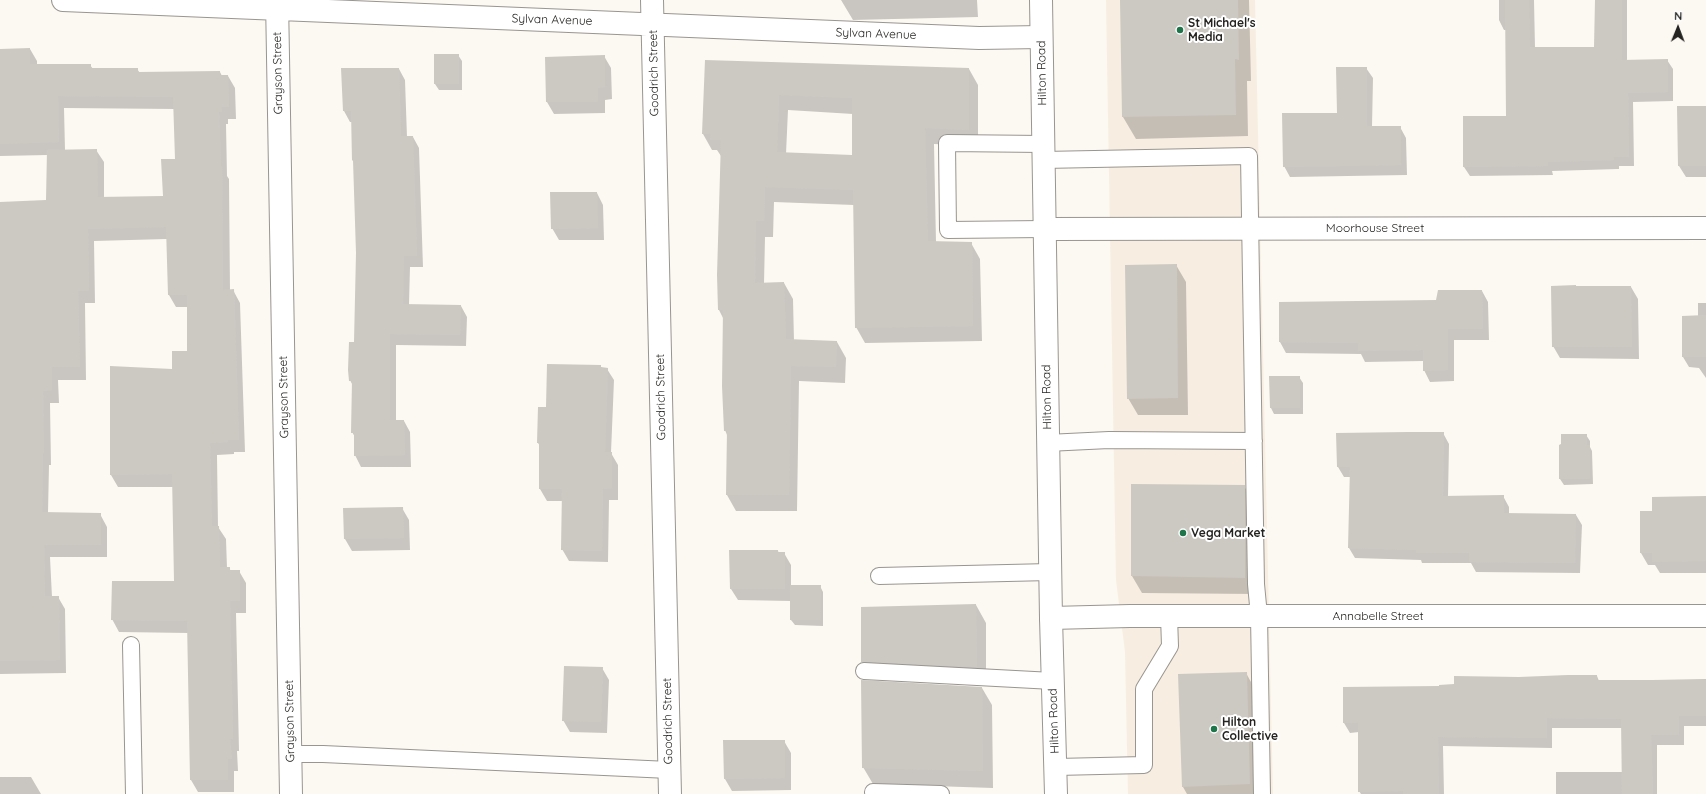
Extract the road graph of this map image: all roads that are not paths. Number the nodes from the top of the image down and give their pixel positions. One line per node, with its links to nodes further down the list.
1 (63, 0): 4 (street, Sylvan Avenue)
2 (652, 0): 5 (street, Goodrich Street)
3 (1041, 0): 6 (street, Hilton Road)
4 (277, 5): 5 (street, Sylvan Avenue); 22 (street, Grayson Street)
5 (654, 24): 6 (street, Sylvan Avenue); 24 (street, Goodrich Street)
6 (1042, 37): 7 (street, Hilton Road)
7 (1043, 152): 9 (street, Hilton Road); 9 (lane); 10 (lane)
8 (1706, 228): 10 (street, Moorhouse Street)
9 (1044, 229): 10 (street, Moorhouse Street); 12 (street, Hilton Road)
10 (1249, 229): 11 (lane)
11 (1254, 441): 12 (lane); 16 (lane)
12 (1048, 443): 13 (street, Hilton Road)
13 (1050, 572): 14 (lane); 18 (street, Hilton Road)
14 (879, 576)
15 (1169, 616): 16 (street, Annabelle Street); 18 (street, Annabelle Street); 23 (lane)
16 (1258, 616): 17 (street, Annabelle Street); 32 (lane)
17 (1706, 616)
18 (1051, 618): 21 (street, Hilton Road)
19 (132, 645): 26 (lane)
20 (864, 671): 21 (lane)
21 (1053, 680): 23 (street, Hilton Road)
22 (291, 754): 24 (lane); 27 (street, Grayson Street)
23 (1056, 767): 31 (street, Hilton Road)
24 (669, 770): 28 (street, Goodrich Street)
25 (873, 792): 29 (lane)
26 (134, 794)
27 (291, 794)
28 (670, 794)
29 (930, 794): 30 (lane)
30 (941, 794)
31 (1056, 794)
32 (1262, 794)

